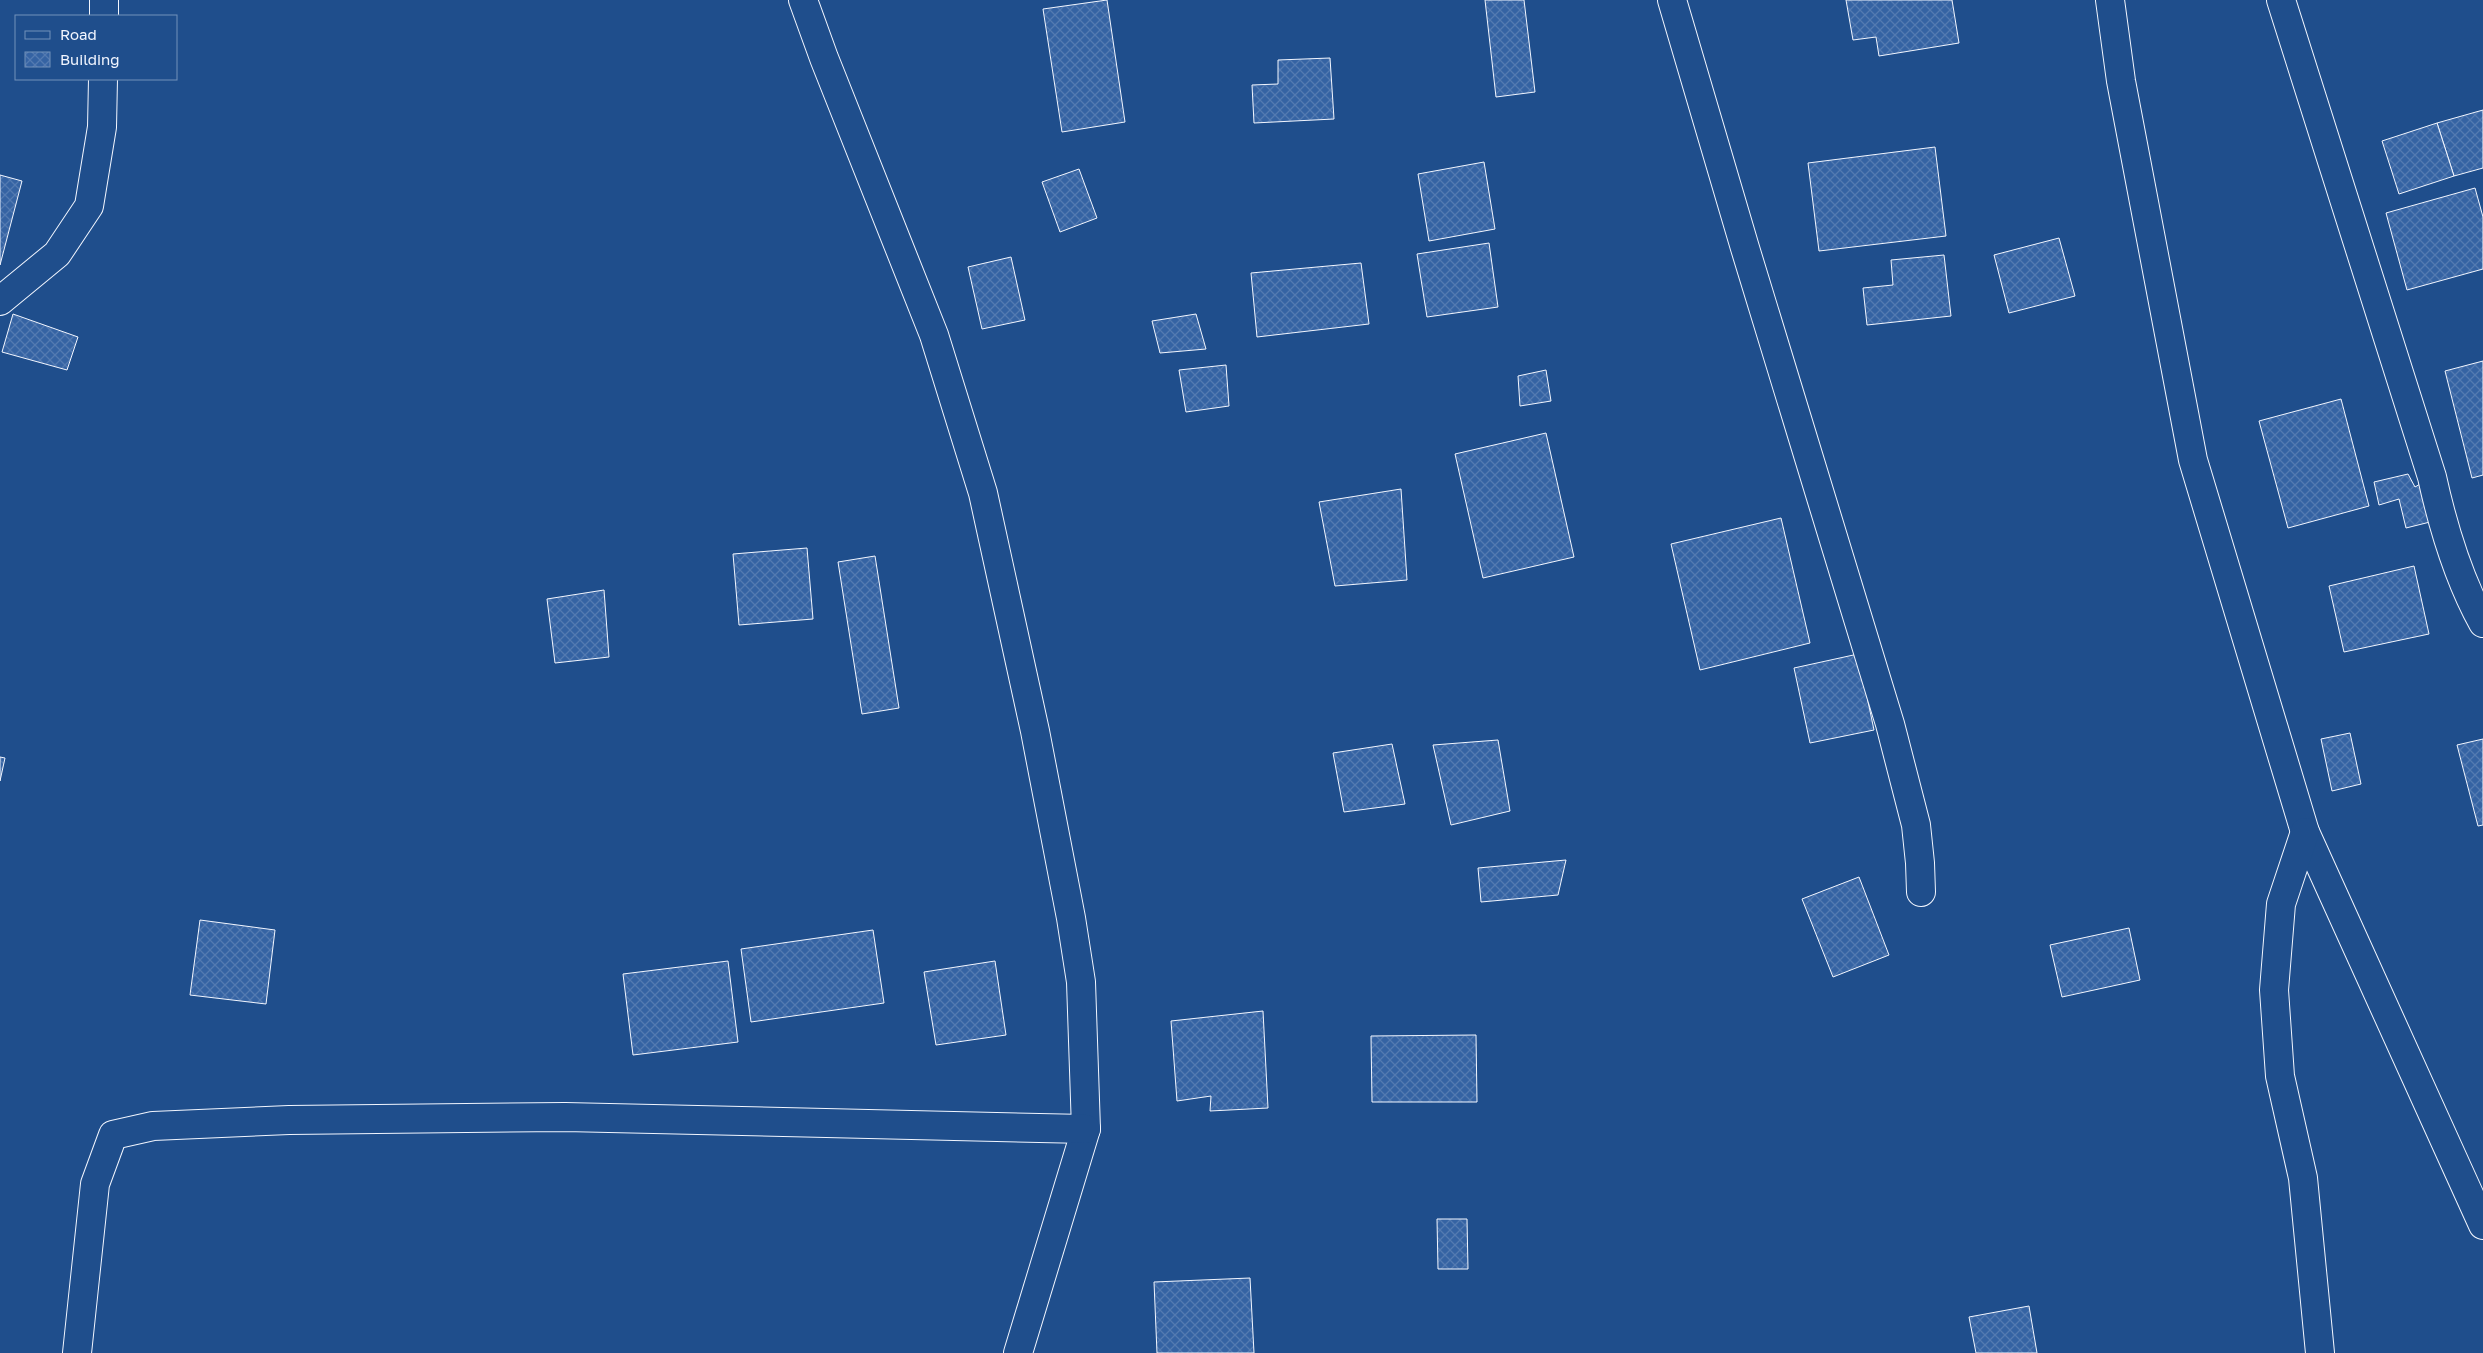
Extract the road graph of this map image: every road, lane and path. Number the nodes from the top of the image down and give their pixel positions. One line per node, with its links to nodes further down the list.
1 (104, 0): 6 (street)
2 (804, 0): 12 (street)
3 (1672, 0): 11 (street)
4 (2110, 0): 10 (street)
5 (2281, 0): 9 (street)
6 (104, 15)
7 (103, 80): 8 (street)
8 (0, 301)
9 (2483, 623)
10 (2305, 832): 13 (street); 16 (street)
11 (1921, 892)
12 (1086, 1129): 14 (street); 15 (street)
13 (2483, 1225)
14 (77, 1353)
15 (1018, 1353)
16 (2320, 1353)

